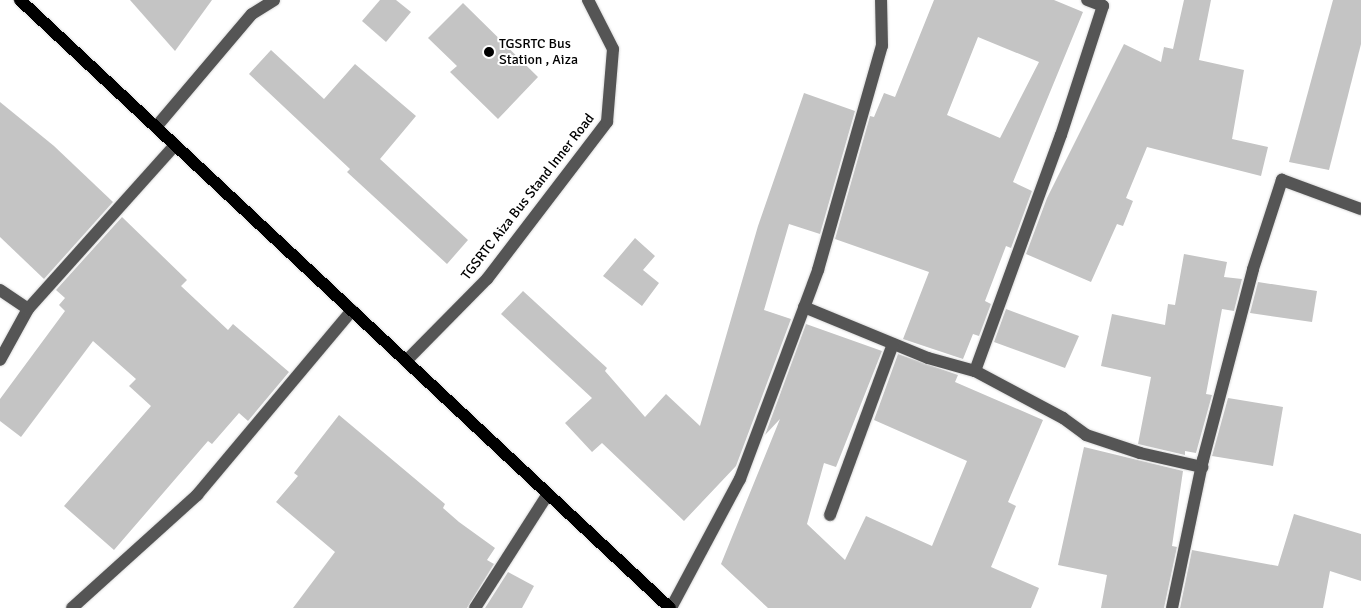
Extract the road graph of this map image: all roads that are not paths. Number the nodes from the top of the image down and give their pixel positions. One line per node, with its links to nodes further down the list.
1 (20, 0): 6 (main road)
2 (274, 0): 6 (street)
3 (588, 0): 15 (street, TGSRTC Aiza Bus Stand Inner Road)
4 (881, 0): 10 (street)
5 (1087, 0): 16 (street)
6 (156, 127): 7 (main road)
7 (175, 145): 11 (street); 12 (main road)
8 (1361, 209): 17 (street)
9 (0, 290): 11 (street)
10 (804, 307): 13 (street); 22 (street)
11 (28, 309): 14 (street)
12 (352, 310): 15 (main road); 20 (street)
13 (893, 344): 16 (street); 19 (street)
14 (0, 360)
15 (406, 361): 18 (main road)
16 (976, 370): 17 (street)
17 (1202, 467): 23 (street)
18 (548, 494): 21 (street); 22 (main road)
19 (830, 515)
20 (72, 608)
21 (475, 608)
22 (670, 608)
23 (1172, 608)

